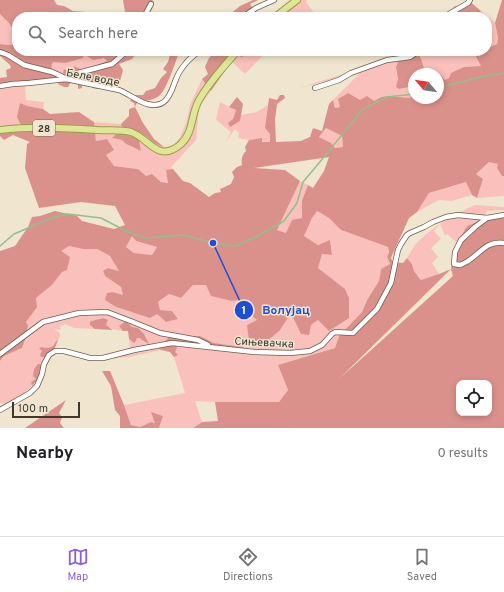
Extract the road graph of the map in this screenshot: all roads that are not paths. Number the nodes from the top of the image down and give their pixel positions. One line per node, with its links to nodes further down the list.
1 (274, 0): 6 (street)
2 (297, 0): 7 (main road)
3 (470, 0): 8 (street)
4 (151, 4): 5 (street)
5 (147, 12)
6 (250, 12)
7 (281, 12)
8 (452, 12)
9 (0, 52): 14 (street)
10 (121, 56): 14 (street)
11 (194, 56): 14 (street, Беле воде)
12 (232, 56): 17 (main road, 28)
13 (411, 56): 16 (street)
14 (66, 80): 15 (street, Беле воде)
15 (0, 86)
16 (315, 88)
17 (0, 130)
18 (504, 215): 19 (street)
19 (487, 218): 20 (street); 21 (street, Сињевачка)
20 (504, 243)
21 (213, 347): 22 (street); 23 (street, Сињевачка)
22 (0, 354)
23 (0, 410)

